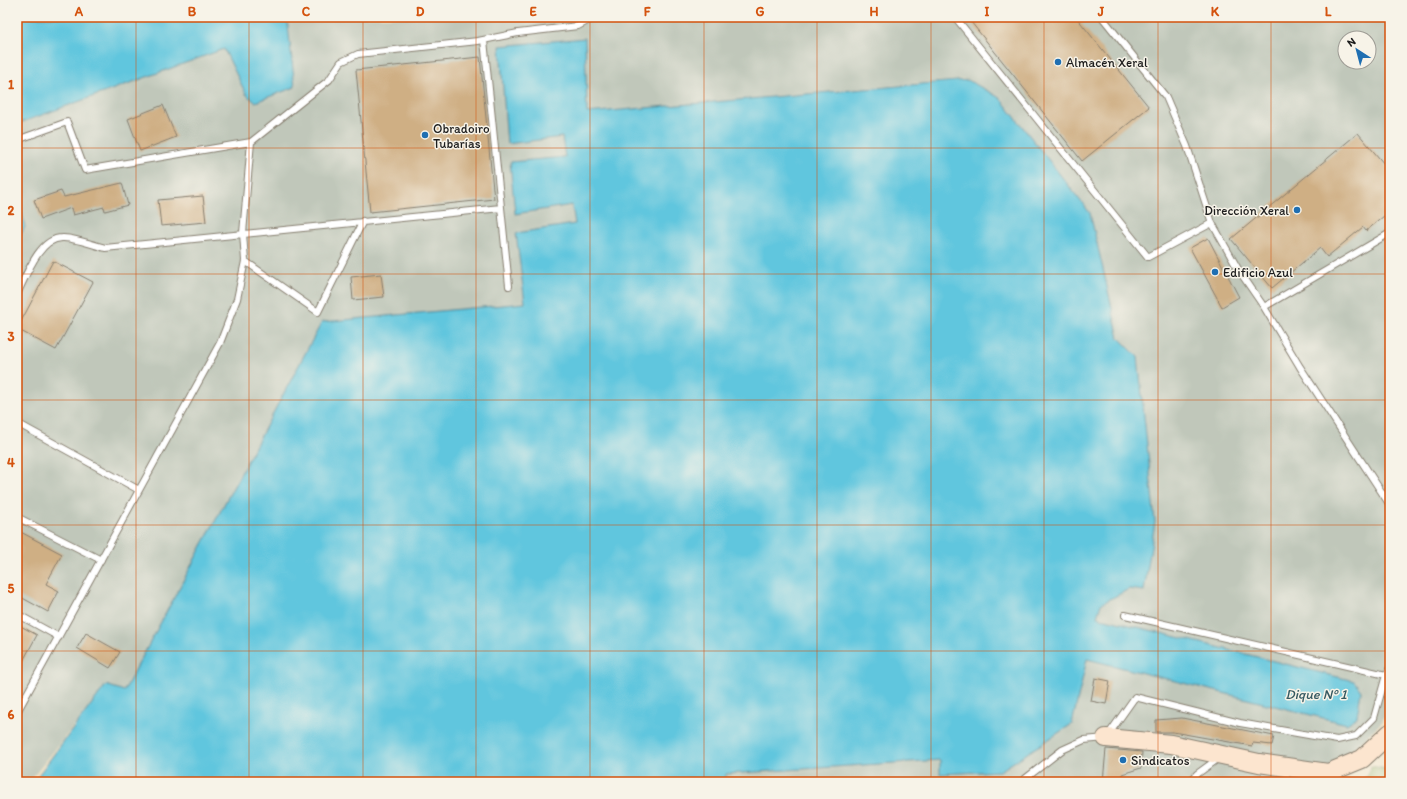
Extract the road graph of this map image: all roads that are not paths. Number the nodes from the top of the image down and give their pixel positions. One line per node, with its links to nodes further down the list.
1 (595, 17): 4 (lane)
2 (955, 17): 9 (lane)
3 (1102, 17): 9 (lane)
4 (484, 40): 6 (lane); 7 (lane)
5 (17, 140): 6 (lane)
6 (251, 142): 10 (lane)
7 (501, 208): 8 (lane); 13 (lane)
8 (363, 221): 10 (lane); 12 (lane)
9 (1212, 223): 15 (lane)
10 (243, 233): 12 (lane); 14 (lane)
11 (1390, 233): 15 (lane)
12 (245, 261): 17 (lane)
13 (509, 286)
14 (17, 294)
15 (1264, 307): 18 (lane)
16 (17, 423): 17 (lane)
17 (140, 490): 20 (lane)
18 (1390, 505)
19 (17, 518): 20 (lane)
20 (101, 560): 23 (lane)
21 (17, 614): 23 (lane)
22 (1125, 615): 25 (lane)
23 (59, 637): 26 (lane)
24 (1390, 668): 25 (lane)
25 (1386, 675): 28 (lane)
26 (17, 712)
27 (1390, 734): 29 (street)
28 (1106, 738): 29 (street); 30 (lane)
29 (1224, 755): 31 (lane)
30 (1021, 782)
31 (1190, 782)

